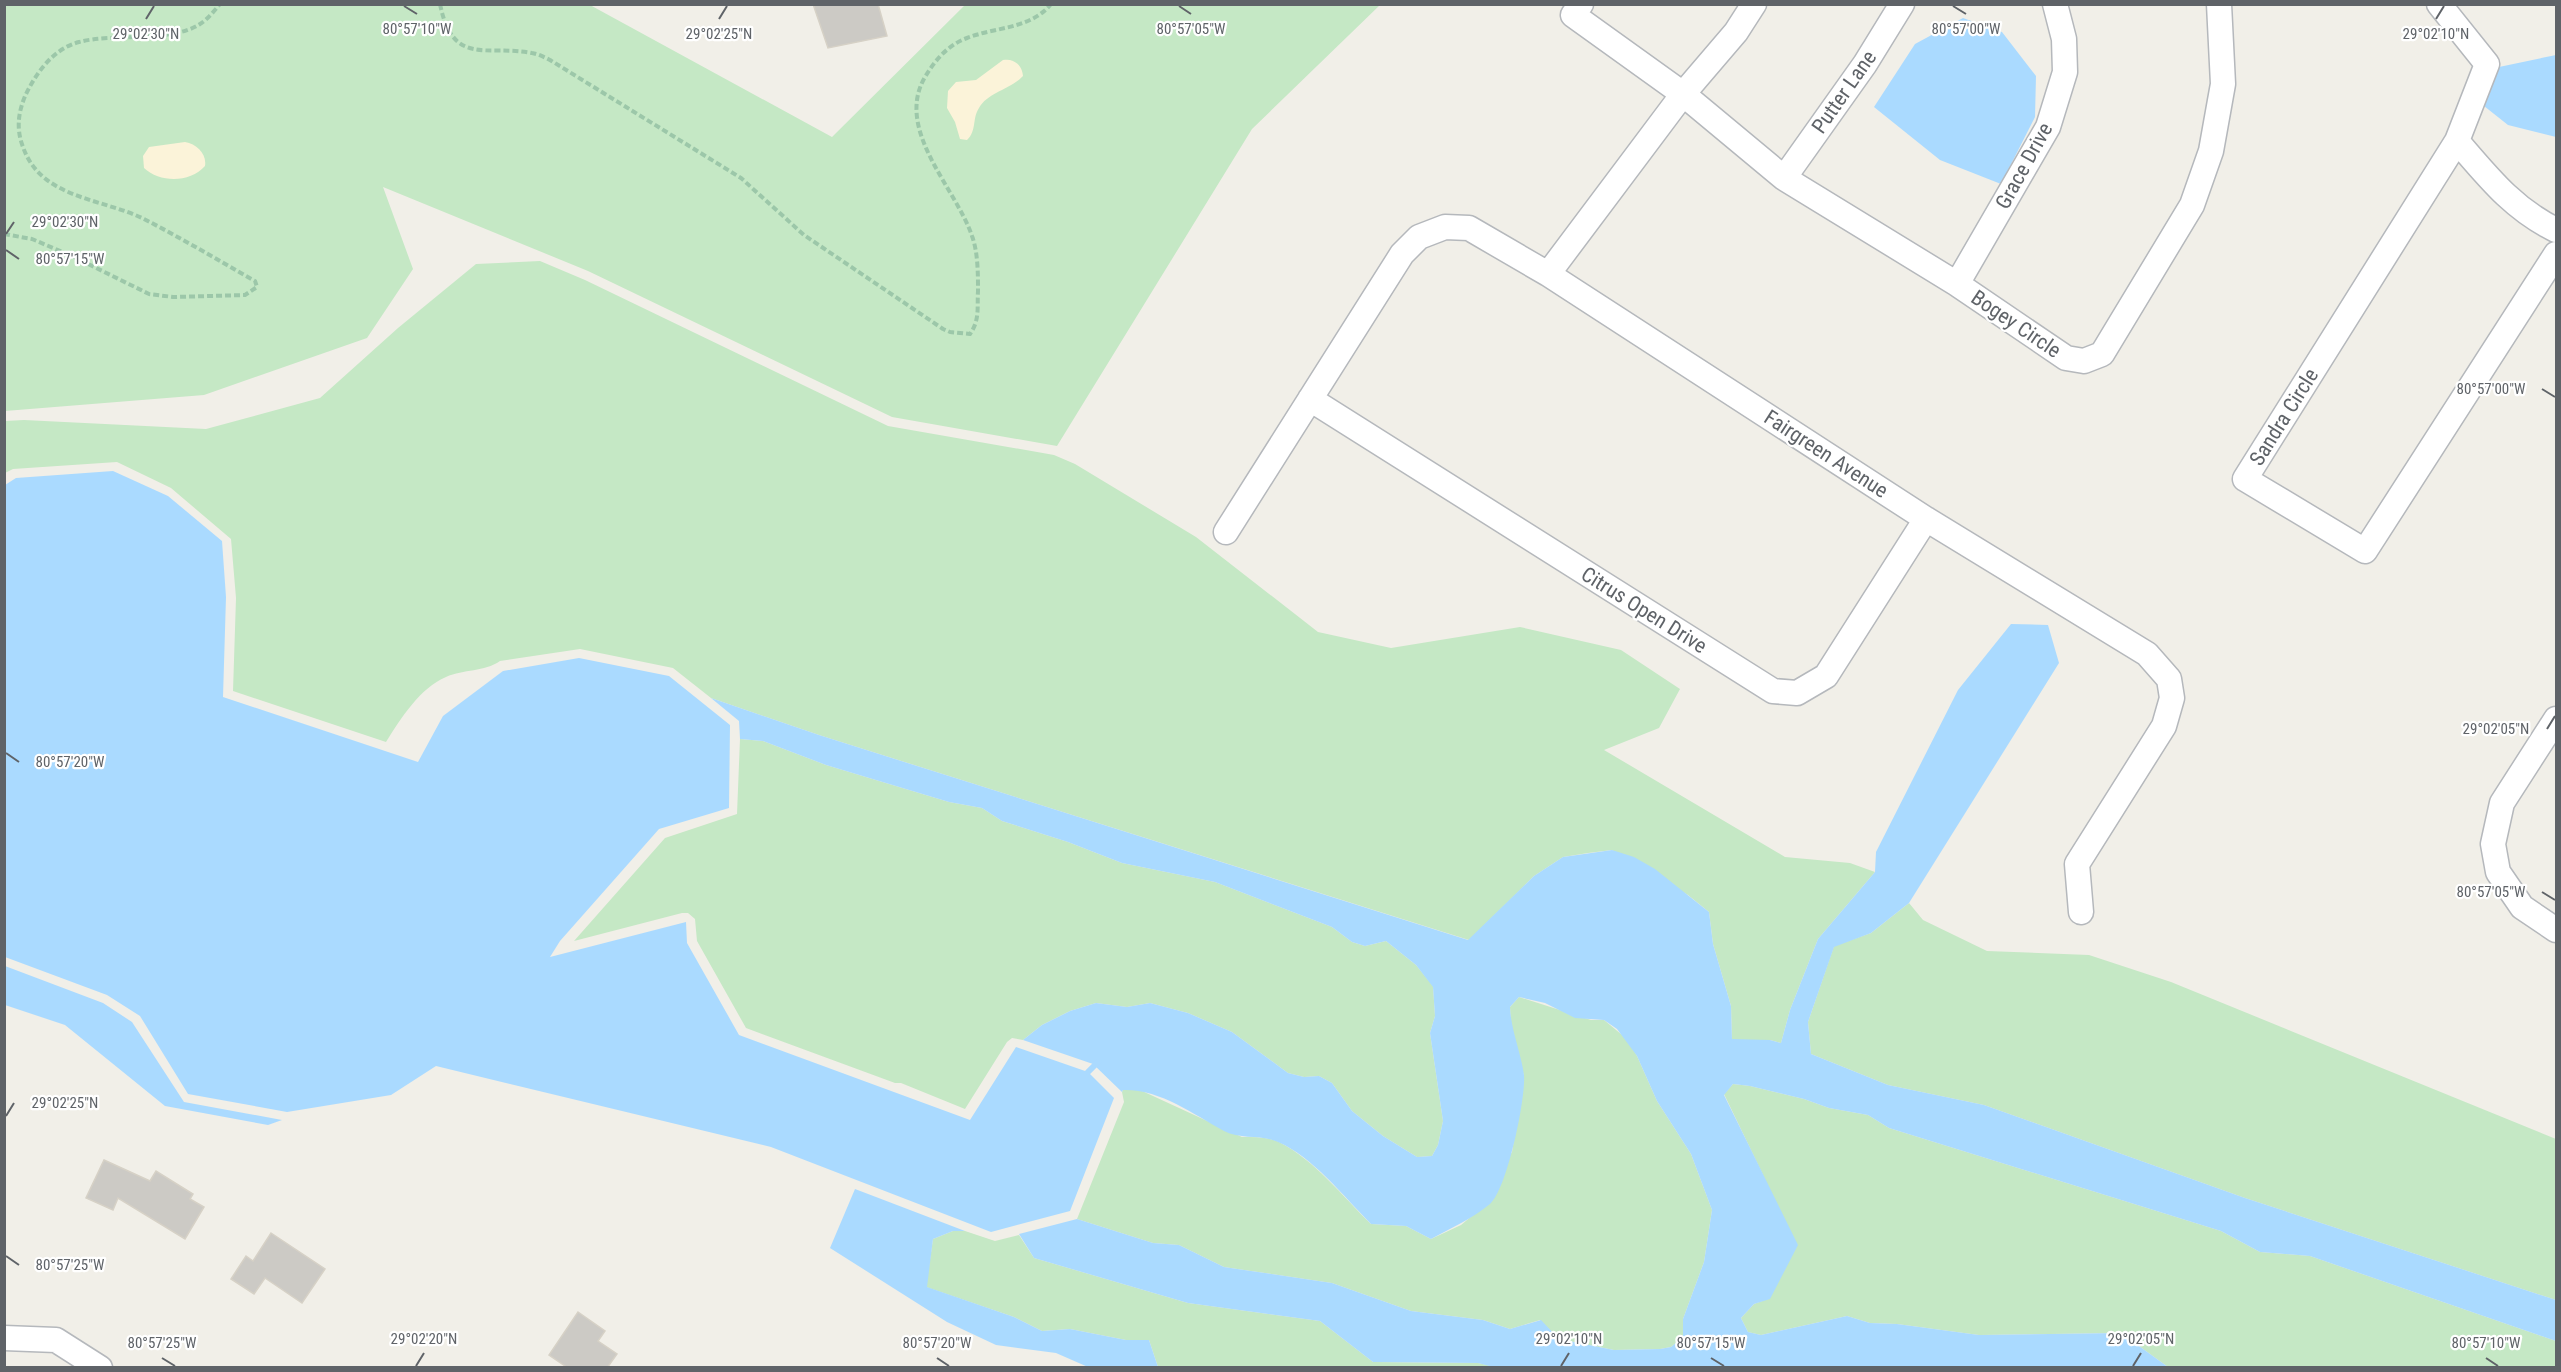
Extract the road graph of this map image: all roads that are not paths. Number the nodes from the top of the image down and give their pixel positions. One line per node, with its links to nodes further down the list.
1 (1581, 4): 7 (street, Bogey Circle)
2 (1754, 4): 7 (street)
3 (1902, 4): 9 (street, Putter Lane)
4 (2055, 4): 13 (street, Grace Drive)
5 (2219, 4): 13 (street, Bogey Circle)
6 (2439, 4): 8 (street)
7 (1683, 94): 9 (street, Bogey Circle); 12 (street)
8 (2457, 141): 10 (street); 11 (street, Sandra Circle)
9 (1784, 177): 13 (street, Bogey Circle)
10 (2556, 230)
11 (2556, 254)
12 (1548, 274): 14 (street); 15 (street, Fairgreen Avenue)
13 (1957, 284)
14 (1310, 399): 15 (street, Citrus Open Drive); 16 (street)
15 (1926, 519): 18 (street, Fairgreen Avenue)
16 (1226, 532)
17 (2556, 719): 19 (street)
18 (2081, 912)
19 (2556, 930)
20 (4, 1338): 21 (street)
21 (99, 1368)

